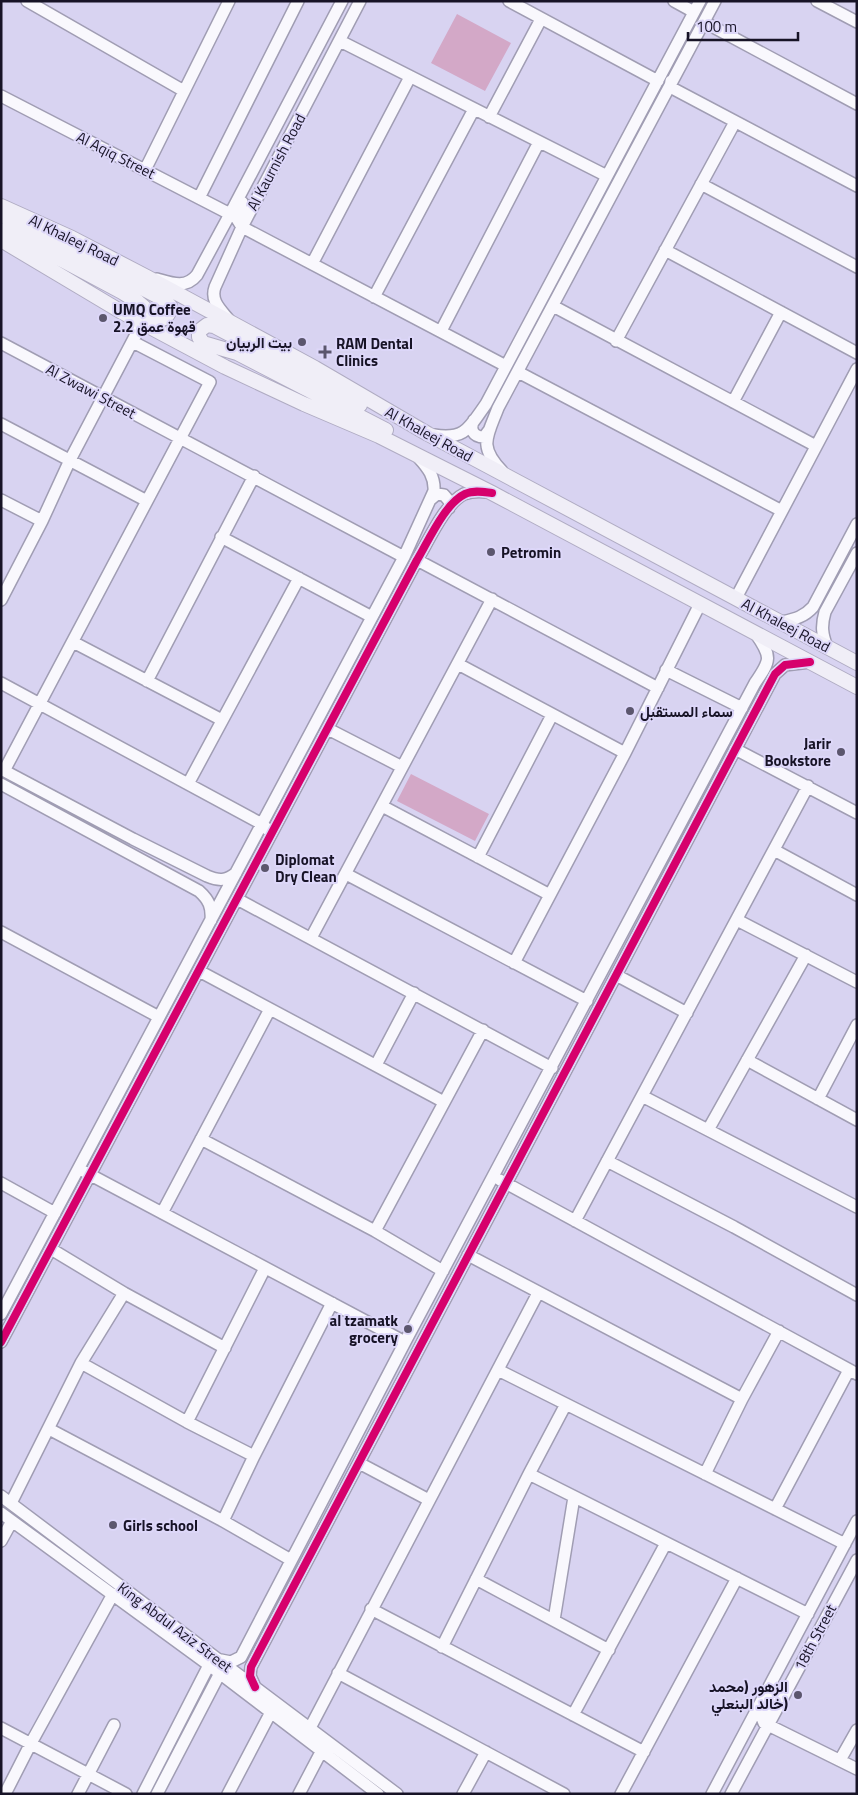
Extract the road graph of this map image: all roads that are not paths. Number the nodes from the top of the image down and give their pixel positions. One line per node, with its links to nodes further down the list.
1 (27, 1): 19 (street)
2 (298, 1): 31 (street)
3 (342, 1): 26 (street, Al Kaurnish Road)
4 (360, 1): 15 (street, Al Kaurnish Road)
5 (509, 1): 11 (street)
6 (674, 1): 10 (street)
7 (715, 1): 12 (street)
8 (816, 1): 13 (street)
9 (225, 3): 19 (street)
10 (697, 6): 14 (street)
11 (542, 19): 17 (street); 23 (street)
12 (704, 22): 18 (street); 21 (street)
13 (857, 22)
14 (679, 40): 17 (street); 18 (street)
15 (340, 41): 16 (street); 35 (street, Al Kaurnish Road)
16 (410, 77): 22 (street); 39 (street)
17 (658, 81): 28 (street)
18 (670, 87): 24 (street); 43 (street)
19 (184, 91): 27 (street)
20 (1, 96): 27 (street, Al Aqiq Street)
21 (857, 104)
22 (474, 109): 23 (street); 42 (street)
23 (489, 117): 25 (street)
24 (735, 122): 29 (street); 30 (street)
25 (539, 142): 28 (street); 47 (street)
26 (254, 168): 34 (street, Al Kaurnish Road); 35 (street)
27 (145, 170): 31 (street, Al Aqiq Street)
28 (607, 176): 52 (street)
29 (702, 184): 38 (street); 40 (street)
30 (857, 186)
31 (199, 198): 34 (street, Al Aqiq Street)
32 (1, 206): 41 (main road, Al Khaleej Road)
33 (1, 214): 36 (main road)
34 (230, 214): 41 (street, Al Kaurnish Road)
35 (242, 227): 39 (street); 46 (street, Al Kaurnish Road)
36 (1, 230)
37 (1, 240): 45 (main road, Al Khaleej Road)
38 (665, 250): 44 (street); 48 (street)
39 (312, 264): 42 (street)
40 (857, 267)
41 (147, 277): 46 (main road, Al Khaleej Road)
42 (374, 297): 47 (street)
43 (553, 306): 48 (street); 54 (street)
44 (781, 312): 51 (street); 56 (street)
45 (142, 323): 49 (street); 64 (main road, Al Khaleej Road)
46 (232, 323): 60 (main road, Al Khaleej Road)
47 (440, 331): 52 (street)
48 (616, 341): 56 (street)
49 (133, 342): 55 (street); 61 (street)
50 (1, 343): 55 (street, Al Zwawi Street)
51 (857, 353)
52 (506, 366): 57 (street)
53 (857, 369): 62 (street)
54 (518, 372): 59 (street); 74 (street)
55 (103, 398): 61 (street, Al Zwawi Street); 65 (street)
56 (733, 402): 62 (street)
57 (475, 419): 59 (street); 60 (street)
58 (1, 424): 65 (street)
59 (491, 427): 67 (street)
60 (428, 434): 63 (main road, Al Khaleej Road)
61 (181, 438): 66 (street, Al Zwawi Street); 72 (street)
62 (816, 446): 74 (street)
63 (456, 449): 67 (main road, Al Khaleej Road); 68 (main road)
64 (414, 454): 68 (main road, Al Khaleej Road); 70 (street)
65 (70, 460): 72 (street); 75 (street)
66 (254, 476): 77 (street); 79 (street, Al Zwawi Street)
67 (506, 476): 83 (main road, Al Khaleej Road)
68 (470, 482): 69 (main road, Al Khaleej Road)
69 (492, 493): 73 (street); 86 (main road, Al Khaleej Road)
70 (431, 499): 73 (street); 79 (street)
71 (1, 500): 75 (street)
72 (147, 501): 90 (street)
73 (449, 508): 80 (street)
74 (782, 511): 83 (street)
75 (42, 521): 82 (street)
76 (857, 524): 88 (street)
77 (222, 537): 81 (street); 96 (street)
78 (857, 553): 91 (street)
79 (404, 557): 87 (street)
80 (417, 560): 84 (street); 106 (street)
81 (299, 578): 87 (street); 105 (street)
82 (5, 584): 85 (street)
83 (736, 598): 88 (main road, Al Khaleej Road)
84 (492, 599): 94 (street); 99 (street)
85 (1, 600)
86 (700, 604): 89 (main road, Al Khaleej Road); 95 (street)
87 (372, 617): 116 (street)
88 (782, 622): 91 (main road, Al Khaleej Road)
89 (756, 634): 92 (main road, Al Khaleej Road); 100 (street)
90 (73, 642): 96 (street); 101 (street)
91 (827, 647): 93 (main road, Al Khaleej Road)
92 (810, 662): 98 (main road, Al Khaleej Road); 102 (street)
93 (857, 663)
94 (458, 664): 104 (street); 109 (street)
95 (666, 670): 99 (street); 103 (street)
96 (147, 681): 105 (street)
97 (1, 683): 101 (street)
98 (857, 687)
99 (658, 688): 108 (street)
100 (750, 693): 102 (street); 103 (street)
101 (39, 704): 110 (street); 112 (street)
102 (758, 706): 107 (street)
103 (742, 708): 137 (street)
104 (552, 715): 108 (street); 118 (street)
105 (222, 720): 112 (street)
106 (328, 728): 109 (street); 122 (street)
107 (736, 749): 113 (street); 134 (street)
108 (625, 753): 124 (street)
109 (402, 767): 114 (street)
110 (3, 770): 121 (street)
111 (1, 784): 123 (street)
112 (188, 784): 116 (street)
113 (808, 786): 115 (street); 117 (street)
114 (382, 806): 118 (street); 120 (street)
115 (857, 813)
116 (262, 824): 119 (street); 122 (street)
117 (774, 850): 125 (street); 128 (street)
118 (478, 857): 124 (street)
119 (237, 872): 121 (street); 127 (street)
120 (346, 874): 130 (street); 132 (street)
121 (207, 876): 123 (street)
122 (249, 876): 126 (street)
123 (199, 891): 127 (street)
124 (550, 895): 132 (street)
125 (857, 895)
126 (237, 899): 130 (street); 133 (street)
127 (211, 920): 140 (street)
128 (737, 920): 131 (street); 139 (street)
129 (1, 932): 140 (street)
130 (311, 938): 136 (street)
131 (806, 955): 135 (street); 145 (street)
132 (514, 963): 137 (street)
133 (199, 971): 138 (street); 156 (street)
134 (616, 975): 139 (street); 159 (street)
135 (857, 982)
136 (414, 993): 142 (street); 146 (street)
137 (587, 1001): 147 (street)
138 (270, 1009): 146 (street); 153 (street)
139 (687, 1013): 148 (street)
140 (159, 1017): 155 (street)
141 (857, 1025): 143 (street)
142 (482, 1030): 147 (street); 150 (street)
143 (846, 1046): 144 (street); 149 (street)
144 (857, 1052)
145 (747, 1060): 149 (street); 152 (street)
146 (376, 1065): 150 (street)
147 (552, 1068): 157 (street)
148 (642, 1096): 152 (street); 154 (street)
149 (818, 1099): 151 (street)
150 (444, 1102): 164 (street)
151 (857, 1120)
152 (708, 1130): 160 (street)
153 (201, 1139): 162 (street); 164 (street)
154 (607, 1161): 163 (street); 171 (street)
155 (79, 1169): 156 (street); 161 (street)
156 (90, 1176): 162 (street); 165 (street)
157 (494, 1177): 159 (street); 168 (street)
158 (1, 1183): 161 (street)
159 (506, 1183): 163 (street); 166 (street)
160 (857, 1207)
161 (55, 1213): 173 (street)
162 (162, 1213): 167 (street)
163 (575, 1221): 174 (street)
164 (375, 1231): 168 (street)
165 (50, 1249): 169 (street); 175 (street)
166 (468, 1255): 170 (street); 186 (street)
167 (265, 1268): 172 (street); 177 (street)
168 (443, 1271): 176 (street)
169 (124, 1293): 177 (street); 178 (street)
170 (538, 1293): 179 (street); 181 (street)
171 (857, 1295)
172 (332, 1303): 176 (street); 185 (street)
173 (1, 1314)
174 (779, 1331): 180 (street); 181 (street)
175 (1, 1342)
176 (405, 1342): 200 (street)
177 (225, 1348): 183 (street)
178 (81, 1363): 183 (street); 184 (street)
179 (498, 1370): 182 (street); 191 (street)
180 (853, 1371): 192 (street)
181 (742, 1399): 188 (street)
182 (566, 1404): 187 (street); 188 (street)
183 (188, 1422): 185 (street)
184 (49, 1429): 190 (street); 195 (street)
185 (254, 1456): 195 (street)
186 (358, 1463): 191 (street); 215 (street)
187 (529, 1474): 189 (street); 203 (street)
188 (705, 1474): 192 (street)
189 (574, 1497): 198 (street); 207 (street)
190 (6, 1499): 211 (street, King Abdul Aziz Street)
191 (429, 1500): 205 (street)
192 (775, 1509): 199 (street)
193 (1, 1513): 194 (street, King Abdul Aziz Street)
194 (12, 1521): 197 (street); 204 (street, King Abdul Aziz Street)
195 (223, 1521): 200 (street)
196 (857, 1521): 199 (street)
197 (1, 1541)
198 (666, 1542): 202 (street); 210 (street)
199 (844, 1544): 206 (street)
200 (291, 1560): 211 (street)
201 (857, 1560): 218 (street, 18th Street)
202 (737, 1578): 206 (street); 226 (street)
203 (476, 1579): 207 (street); 209 (street)
204 (113, 1594): 212 (street, King Abdul Aziz Street); 223 (street)
205 (371, 1610): 209 (street); 214 (street)
206 (808, 1614): 208 (street)
207 (554, 1620): 210 (street)
208 (793, 1642): 218 (street); 243 (street)
209 (442, 1647): 217 (street)
210 (608, 1650): 217 (street)
211 (221, 1660): 215 (street, King Abdul Aziz Street)
212 (209, 1665): 213 (street, King Abdul Aziz Street); 234 (street)
213 (220, 1673): 216 (street, King Abdul Aziz Street); 235 (street)
214 (338, 1673): 221 (street); 225 (street)
215 (255, 1687): 221 (street, King Abdul Aziz Street)
216 (270, 1712): 224 (street, King Abdul Aziz Street); 236 (street)
217 (573, 1715): 226 (street)
218 (768, 1724): 227 (street); 244 (street, 18th Street)
219 (114, 1725): 229 (street)
220 (1, 1728): 223 (street)
221 (310, 1728): 239 (street, King Abdul Aziz Street)
222 (857, 1730): 227 (street)
223 (30, 1743): 229 (street); 231 (street)
224 (321, 1752): 230 (street, King Abdul Aziz Street); 237 (street)
225 (486, 1752): 240 (street); 241 (street)
226 (644, 1752): 242 (street)
227 (840, 1760): 228 (street)
228 (857, 1769)
229 (88, 1774): 232 (street); 233 (street)
230 (366, 1790): 238 (street, King Abdul Aziz Street)
231 (5, 1794)
232 (78, 1794)
233 (126, 1794)
234 (143, 1794)
235 (157, 1794)
236 (228, 1794)
237 (299, 1794)
238 (378, 1794)
239 (397, 1794)
240 (463, 1794)
241 (564, 1794)
242 (622, 1794)
243 (712, 1794)
244 (731, 1794)

